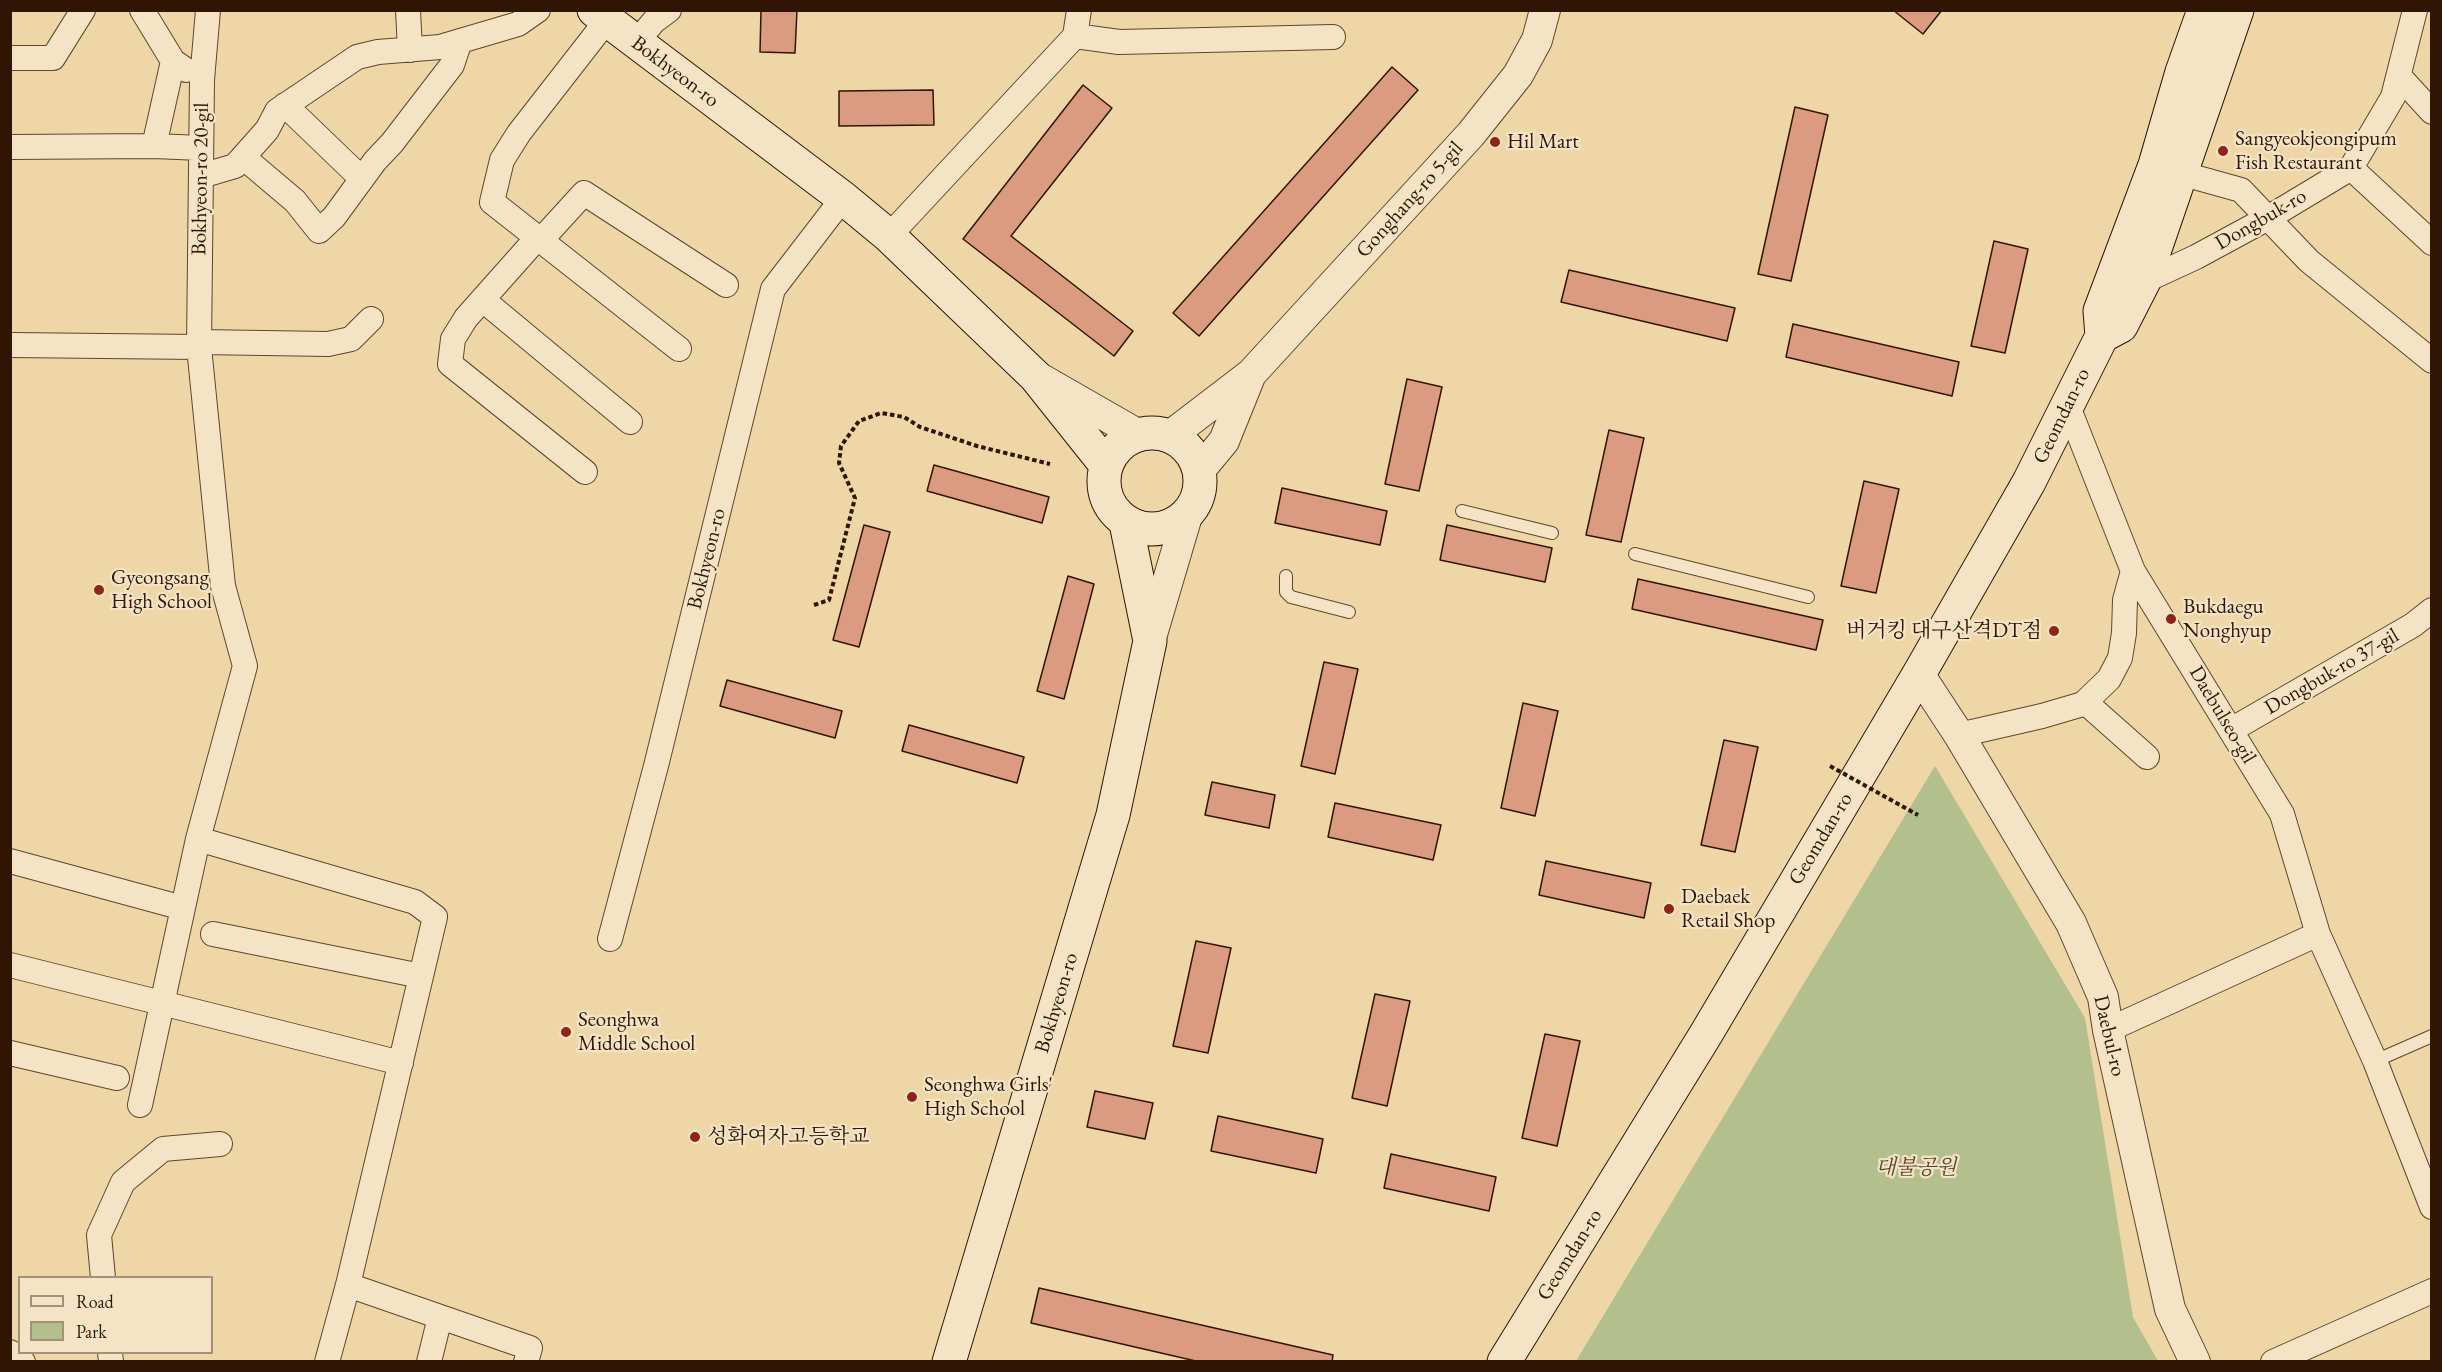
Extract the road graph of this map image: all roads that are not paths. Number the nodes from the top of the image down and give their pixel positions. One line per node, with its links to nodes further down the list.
1 (83, 10): 20 (street)
2 (142, 10): 21 (street)
3 (208, 10): 23 (street, Bokhyeon-ro 20-gil)
4 (408, 10): 19 (street)
5 (538, 10): 17 (street)
6 (669, 10): 18 (street)
7 (1079, 10): 15 (street)
8 (1545, 10): 48 (street, Gonghang-ro 5-gil)
9 (2204, 10): 43 (main road, Geomdan-ro)
10 (2236, 10): 31 (main road, Geomdan-ro)
11 (2415, 10): 22 (street, Dongbuk-ro)
12 (2423, 10): 14 (street)
13 (601, 15): 18 (main road, Bokhyeon-ro); 37 (street)
14 (2432, 17)
15 (1075, 36): 16 (street); 36 (street)
16 (1333, 37)
17 (460, 41): 19 (street); 33 (street)
18 (636, 43): 34 (main road, Bokhyeon-ro)
19 (410, 50): 24 (street)
20 (10, 58)
21 (172, 62): 23 (street); 26 (street)
22 (2398, 76): 25 (street); 30 (street, Dongbuk-ro)
23 (202, 80): 28 (street, Bokhyeon-ro 20-gil)
24 (285, 105): 29 (street); 33 (street)
25 (2432, 112)
26 (154, 146): 27 (street); 28 (street)
27 (10, 147)
28 (201, 148): 32 (street, Bokhyeon-ro 20-gil)
29 (243, 157): 32 (street); 33 (street)
30 (2351, 168): 35 (street, Dongbuk-ro); 38 (street)
31 (2180, 173): 35 (street); 39 (main road, Geomdan-ro)
32 (201, 176): 45 (street, Bokhyeon-ro 20-gil)
33 (362, 179)
34 (843, 198): 36 (main road, Bokhyeon-ro); 77 (street, Bokhyeon-ro)
35 (2268, 218): 39 (street, Dongbuk-ro); 47 (street)
36 (889, 236): 49 (main road, Bokhyeon-ro)
37 (540, 238): 40 (street); 41 (street); 46 (street)
38 (2432, 243)
39 (2144, 281): 43 (main road, Geomdan-ro)
40 (726, 285)
41 (483, 300): 51 (street); 55 (street)
42 (371, 319): 45 (street)
43 (2102, 336): 50 (main road, Geomdan-ro)
44 (10, 345): 45 (street)
45 (199, 345): 72 (street, Bokhyeon-ro 20-gil)
46 (679, 349)
47 (2432, 361)
48 (1251, 374): 52 (street); 54 (street)
49 (1035, 376): 52 (street); 53 (main road, Bokhyeon-ro)
50 (2067, 404): 61 (street, Daebulseo-gil); 67 (main road, Geomdan-ro)
51 (630, 422)
52 (1155, 436): 53 (main road); 54 (main road)
53 (1106, 465): 58 (main road)
54 (1200, 470): 57 (main road)
55 (585, 472)
56 (1462, 511): 59 (lane)
57 (1187, 516): 58 (main road); 66 (street)
58 (1126, 522): 66 (main road)
59 (1552, 533)
60 (1635, 554): 63 (lane)
61 (2133, 571): 68 (street); 69 (street, Daebulseo-gil)
62 (1286, 576): 65 (lane)
63 (1808, 597)
64 (2432, 610): 69 (street, Dongbuk-ro 37-gil)
65 (1349, 612)
66 (1150, 642): 99 (main road, Bokhyeon-ro)
67 (1919, 674): 70 (street, Daebul-ro); 100 (main road, Geomdan-ro)
68 (2085, 702): 70 (street); 71 (street)
69 (2231, 730): 76 (street, Daebulseo-gil)
70 (1959, 735): 81 (street, Daebul-ro)
71 (2147, 757)
72 (198, 839): 74 (street, Bokhyeon-ro 20-gil); 79 (street)
73 (10, 861): 74 (street)
74 (183, 908): 80 (street, Bokhyeon-ro 20-gil)
75 (213, 934): 79 (street)
76 (2319, 934): 81 (street); 84 (street, Daebulseo-gil)
77 (610, 939)
78 (10, 965): 80 (street)
79 (421, 976): 85 (street)
80 (162, 1004): 85 (street); 87 (street, Bokhyeon-ro 20-gil)
81 (2108, 1030): 101 (street, Daebul-ro)
82 (2432, 1036): 84 (lane)
83 (10, 1053): 86 (street)
84 (2375, 1061): 89 (street, Daebulseo-gil)
85 (401, 1064): 91 (street)
86 (117, 1078)
87 (140, 1105)
88 (220, 1144): 90 (street)
89 (2432, 1207)
90 (103, 1276)
91 (348, 1285): 93 (street); 96 (street)
92 (2432, 1291): 102 (street)
93 (440, 1317): 97 (street); 98 (street)
94 (10, 1352): 95 (street)
95 (23, 1362)
96 (327, 1362)
97 (429, 1362)
98 (526, 1362)
99 (950, 1362)
100 (1504, 1362)
101 (2195, 1362)
102 (2273, 1362)

